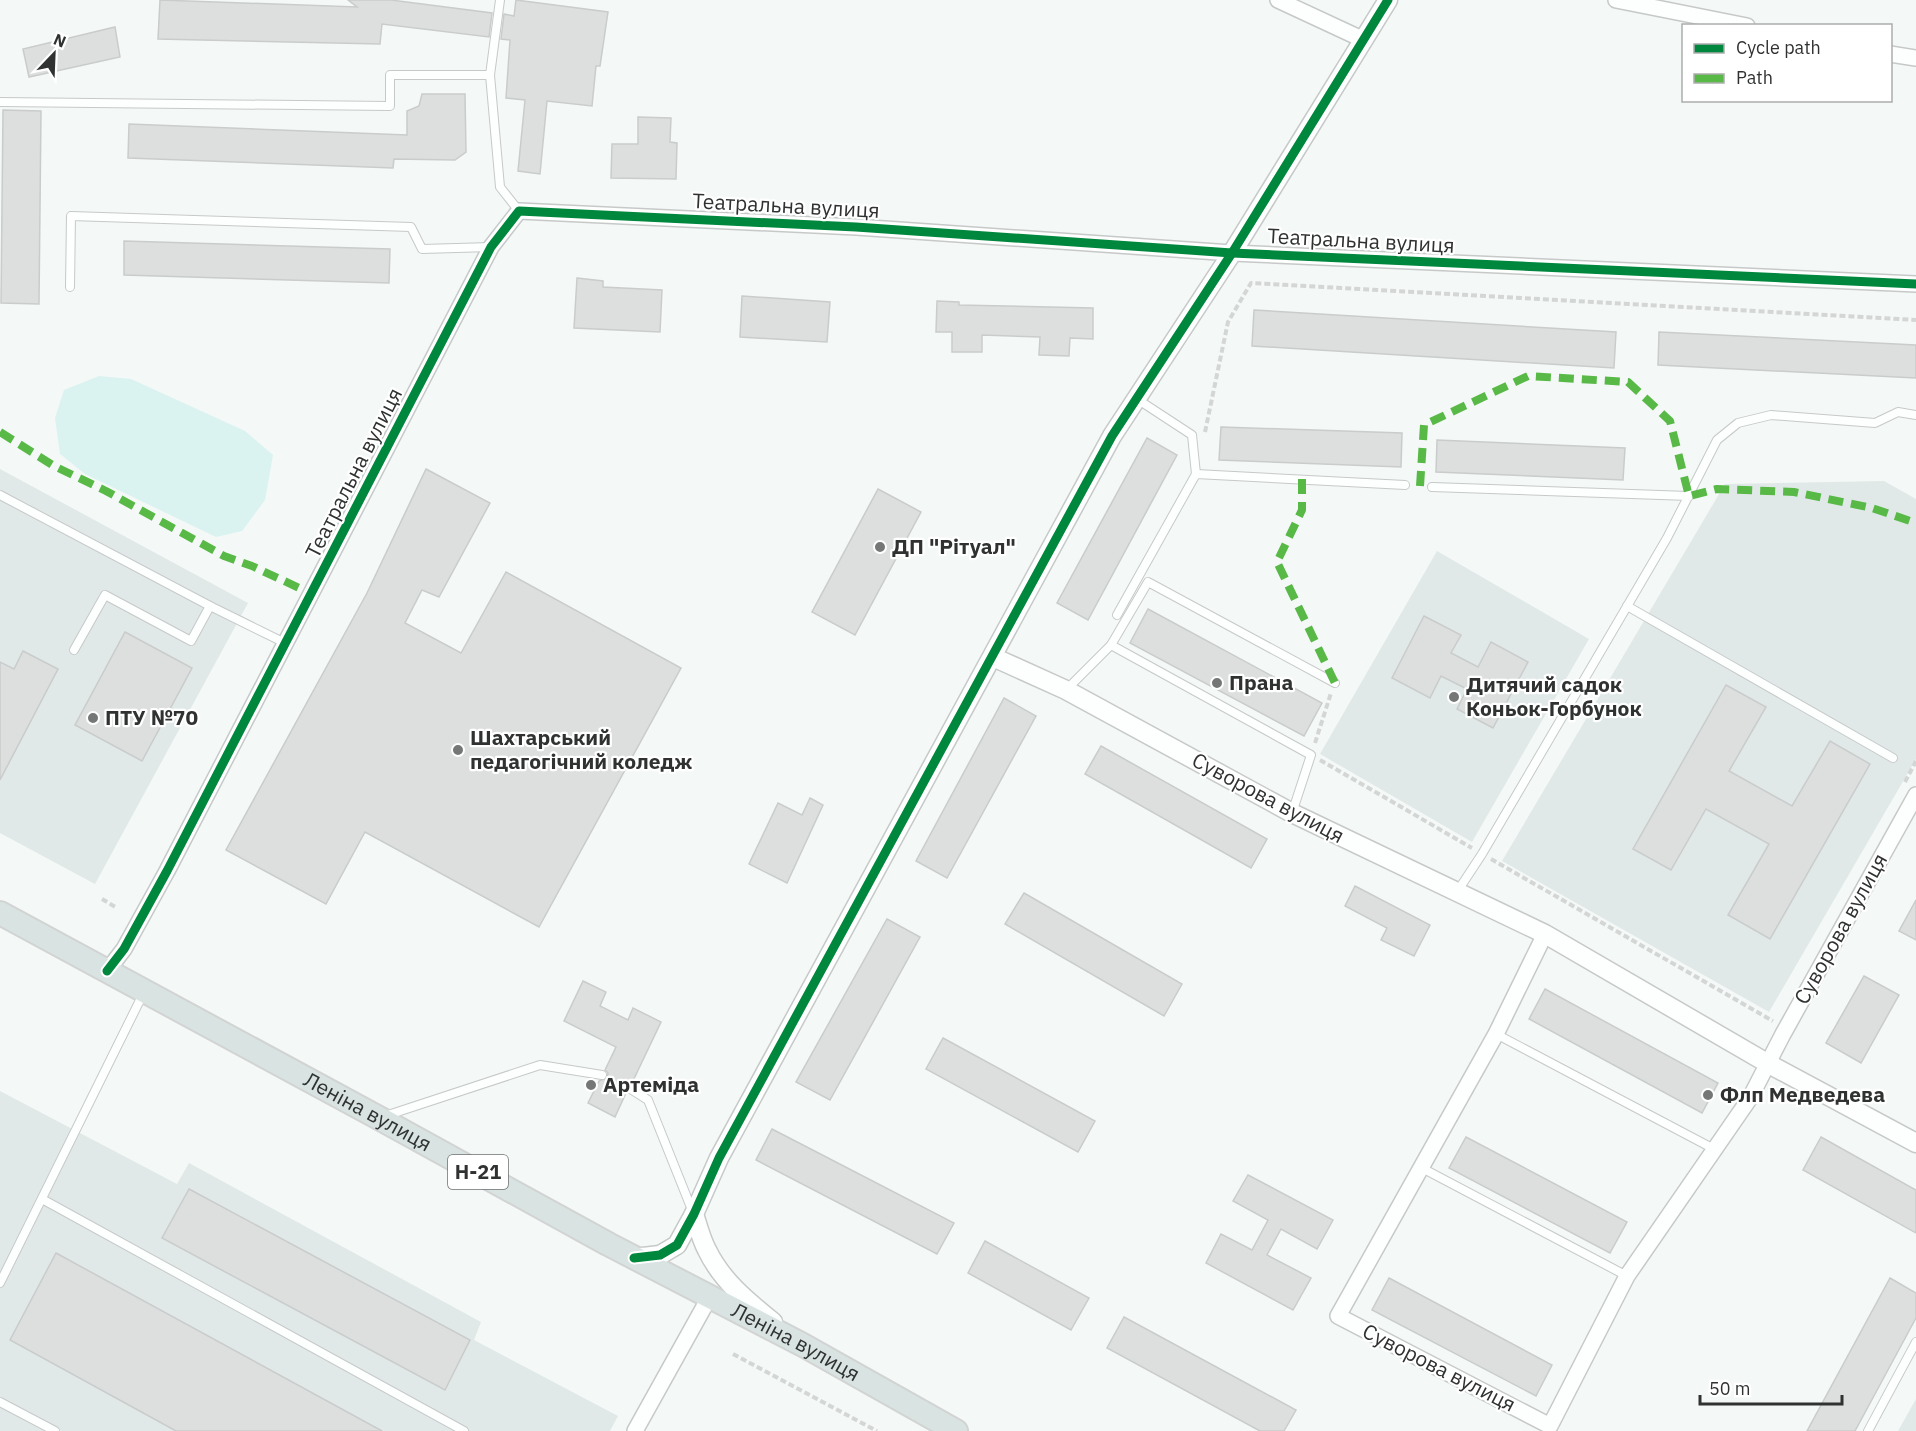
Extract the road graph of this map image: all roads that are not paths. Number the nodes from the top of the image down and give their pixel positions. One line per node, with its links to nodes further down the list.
1 (500, 0): 9 (lane)
2 (1278, 0): 6 (street)
3 (1388, 0): 6 (street)
4 (1616, 0): 5 (street)
5 (1737, 24)
6 (1364, 40): 13 (street)
7 (1892, 54): 8 (street)
8 (1916, 58)
9 (490, 75): 10 (lane); 11 (lane)
10 (0, 102)
11 (519, 210): 12 (street, Театральна вулиця); 13 (street, Театральна вулиця)
12 (490, 248): 15 (lane); 26 (street, Театральна вулиця)
13 (1233, 253): 14 (street, Театральна вулиця); 16 (street)
14 (1916, 284)
15 (70, 287)
16 (1137, 399): 18 (lane); 29 (street)
17 (1916, 415): 22 (lane)
18 (1196, 474): 19 (lane); 25 (lane)
19 (1405, 485)
20 (1432, 487): 22 (lane)
21 (0, 495): 23 (lane)
22 (1689, 496): 24 (lane)
23 (210, 606): 26 (lane); 28 (lane)
24 (1627, 606): 32 (lane); 35 (lane)
25 (1118, 615)
26 (285, 643): 38 (street, Театральна вулиця)
27 (1111, 645): 30 (lane); 31 (lane); 34 (lane)
28 (74, 650)
29 (993, 657): 31 (street, Суворова вулиця); 49 (street)
30 (1335, 683)
31 (1066, 690): 34 (street, Суворова вулиця)
32 (1893, 758)
33 (1916, 795): 41 (street, Суворова вулиця)
34 (1292, 813): 35 (street, Суворова вулиця)
35 (1457, 892): 37 (street, Суворова вулиця)
36 (0, 913): 38 (main road, Леніна вулиця / Н-21)
37 (1545, 934): 40 (street, Суворова вулиця); 41 (street, Суворова вулиця)
38 (108, 971): 39 (main road, Леніна вулиця / Н-21)
39 (144, 991): 44 (main road, Леніна вулиця / Н-21); 48 (lane)
40 (1496, 1034): 46 (lane); 47 (street, Суворова вулиця)
41 (1767, 1063): 45 (street, Суворова вулиця); 46 (street, Суворова вулиця)
42 (602, 1075): 44 (lane)
43 (629, 1088): 49 (lane)
44 (379, 1118): 50 (main road, Леніна вулиця / Н-21)
45 (1916, 1143)
46 (1714, 1149): 51 (street, Суворова вулиця)
47 (1420, 1167): 51 (lane); 51 (street, Суворова вулиця)
48 (42, 1199): 52 (lane); 58 (lane)
49 (694, 1214): 50 (street); 55 (street)
50 (634, 1258): 53 (main road, Леніна вулиця / Н-21)
51 (1627, 1276)
52 (0, 1283)
53 (709, 1298): 55 (main road, Леніна вулиця / Н-21); 59 (street)
54 (1916, 1342): 61 (lane)
55 (803, 1346): 60 (main road, Леніна вулиця / Н-21)
56 (0, 1402): 57 (lane)
57 (55, 1431)
58 (464, 1431)
59 (635, 1431)
60 (957, 1431)
61 (1868, 1431)

